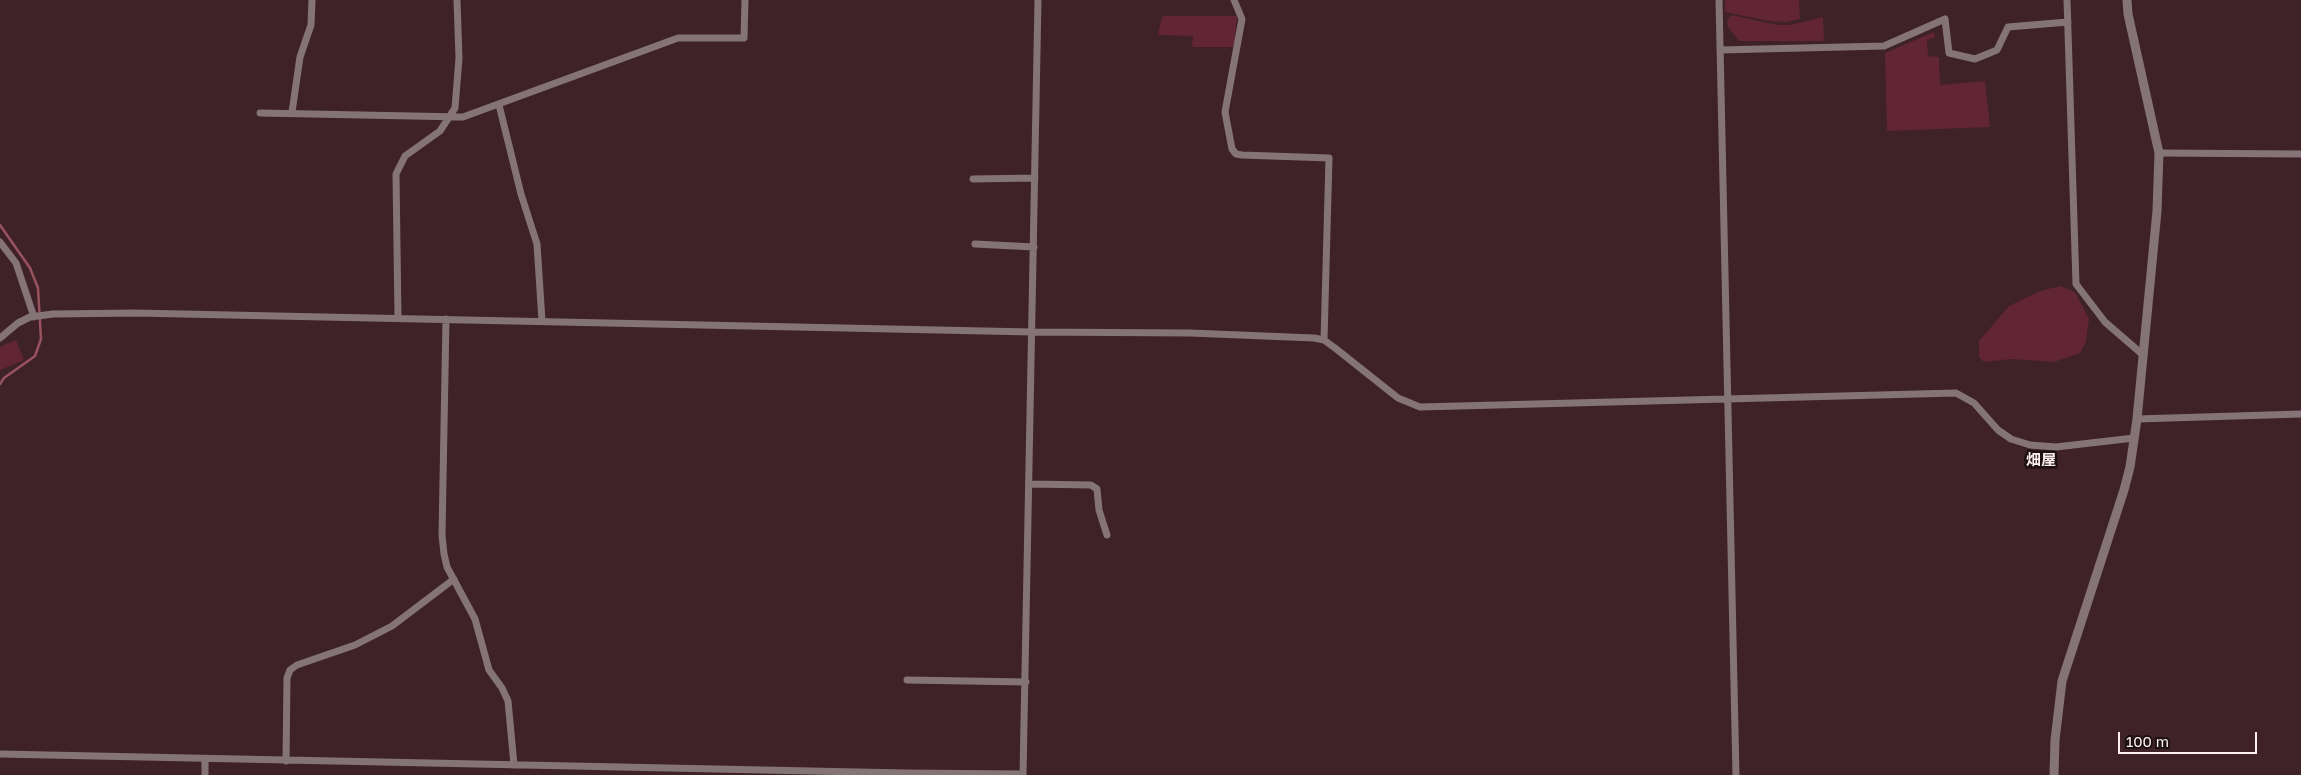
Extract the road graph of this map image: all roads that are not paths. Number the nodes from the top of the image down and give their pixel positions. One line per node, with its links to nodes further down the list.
1 (312, 0): 12 (street)
2 (457, 0): 14 (street)
3 (745, 0): 11 (street)
4 (1038, 0): 18 (street)
5 (1234, 0): 28 (street)
6 (1719, 0): 10 (street)
7 (2067, 0): 9 (street)
8 (2127, 0): 15 (street)
9 (2068, 22): 10 (street); 29 (street)
10 (1720, 50): 30 (street)
11 (499, 105): 14 (street); 25 (street)
12 (292, 112): 13 (street); 14 (street)
13 (260, 113)
14 (450, 119): 23 (street)
15 (2159, 153): 16 (street); 29 (street)
16 (2301, 154)
17 (973, 178): 18 (street)
18 (1036, 178): 21 (street)
19 (0, 242): 22 (street)
20 (975, 244): 21 (street)
21 (1034, 247): 26 (street)
22 (34, 317): 23 (street); 27 (street)
23 (398, 318): 24 (street)
24 (446, 319): 25 (street); 36 (street)
25 (542, 321): 26 (street)
26 (1032, 332): 28 (street); 34 (street)
27 (0, 338)
28 (1324, 340): 30 (street)
29 (2142, 354): 32 (street)
30 (1728, 400): 33 (street); 46 (street)
31 (2301, 414): 32 (street)
32 (2137, 419): 33 (street)
33 (2134, 438): 47 (street)
34 (1029, 484): 35 (street); 38 (street)
35 (1106, 535)
36 (454, 579): 41 (street); 42 (street)
37 (907, 680): 38 (street)
38 (1026, 682): 44 (street)
39 (0, 754): 40 (street)
40 (205, 759): 41 (street); 45 (street)
41 (286, 761): 42 (street)
42 (514, 765): 43 (street)
43 (729, 772): 44 (street)
44 (1023, 774)
45 (205, 775)
46 (1736, 775)
47 (2054, 775)

